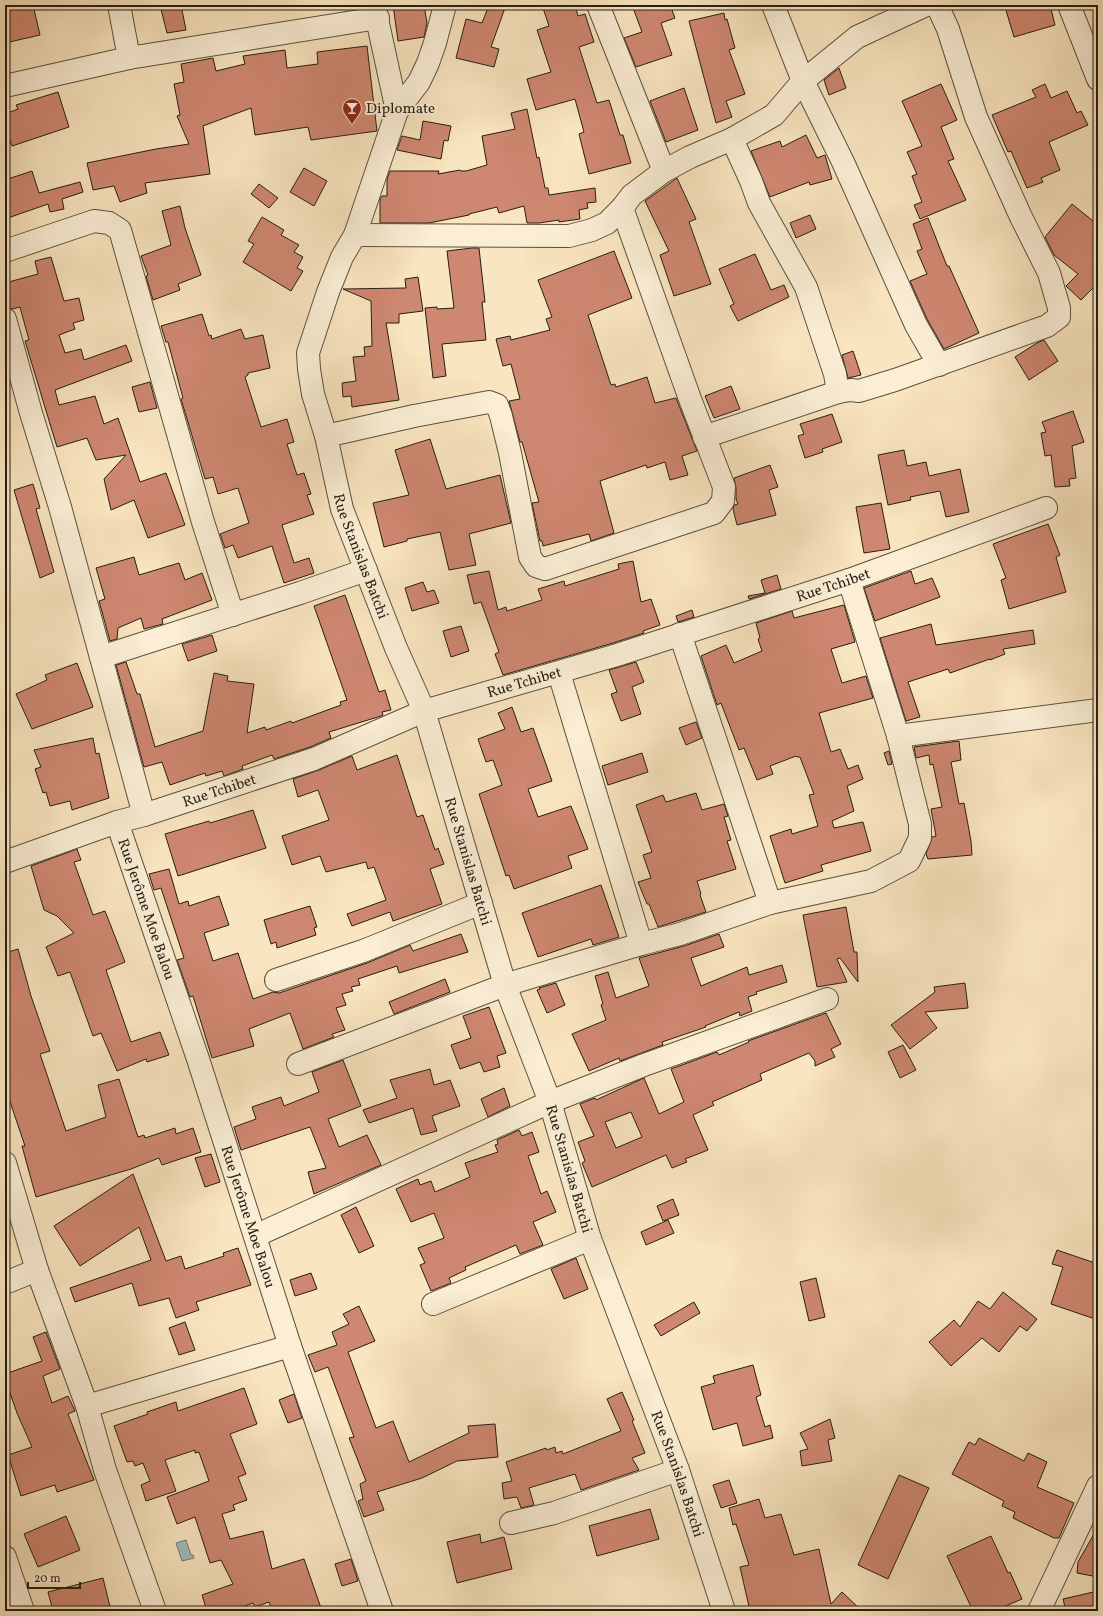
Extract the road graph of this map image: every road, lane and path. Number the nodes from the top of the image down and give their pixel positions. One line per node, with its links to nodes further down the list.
1 (119, 5): 9 (street)
2 (445, 5): 13 (street, Rue Stanislas Batchi)
3 (598, 5): 15 (street)
4 (773, 5): 11 (street)
5 (926, 5): 11 (street)
6 (937, 5): 20 (street)
7 (1069, 5): 10 (street)
8 (376, 12): 9 (street); 13 (street)
9 (129, 58): 12 (street)
10 (1098, 79)
11 (803, 81): 14 (street); 20 (street)
12 (5, 86)
13 (397, 111): 17 (street, Rue Stanislas Batchi)
14 (732, 139): 15 (street); 21 (street)
15 (664, 170): 16 (street)
16 (622, 208): 17 (street); 23 (street)
17 (355, 235): 22 (street, Rue Stanislas Batchi)
18 (5, 251): 27 (street)
19 (5, 319): 29 (street)
20 (939, 365): 21 (street)
21 (838, 392): 23 (street)
22 (326, 436): 23 (street); 25 (street, Rue Stanislas Batchi)
23 (704, 438)
24 (1046, 508): 26 (street, Rue Tchibet)
25 (366, 570): 27 (street); 32 (street, Rue Stanislas Batchi)
26 (849, 580): 28 (street, Rue Tchibet); 33 (street)
27 (233, 614): 29 (street)
28 (680, 634): 30 (street, Rue Tchibet); 38 (street)
29 (101, 657): 34 (street)
30 (559, 673): 32 (street, Rue Tchibet); 39 (street)
31 (1098, 710): 33 (street)
32 (424, 711): 34 (street, Rue Tchibet); 37 (street, Rue Stanislas Batchi)
33 (898, 736): 38 (street)
34 (144, 815): 35 (street, Rue Tchibet)
35 (117, 822): 36 (street, Rue Tchibet); 46 (street, Rue Jerôme Moe Balou)
36 (5, 862)
37 (481, 903): 40 (street); 41 (street, Rue Stanislas Batchi)
38 (770, 903): 39 (street)
39 (641, 944): 41 (street)
40 (276, 980)
41 (505, 985): 43 (street); 44 (street, Rue Stanislas Batchi)
42 (827, 999): 44 (street)
43 (298, 1064)
44 (550, 1102): 46 (street); 47 (street, Rue Stanislas Batchi)
45 (5, 1163): 48 (street)
46 (255, 1236): 51 (street, Rue Jerôme Moe Balou)
47 (590, 1239): 50 (street); 53 (street, Rue Stanislas Batchi)
48 (37, 1270): 49 (street); 52 (street)
49 (5, 1283)
50 (433, 1304)
51 (290, 1346): 52 (street); 59 (street, Rue Jerôme Moe Balou)
52 (87, 1406): 58 (street)
53 (678, 1470): 55 (street); 60 (street, Rue Stanislas Batchi)
54 (1098, 1486): 61 (street)
55 (511, 1523)
56 (5, 1556): 57 (street)
57 (23, 1611)
58 (155, 1611)
59 (382, 1611)
60 (724, 1611)
61 (1039, 1611)

